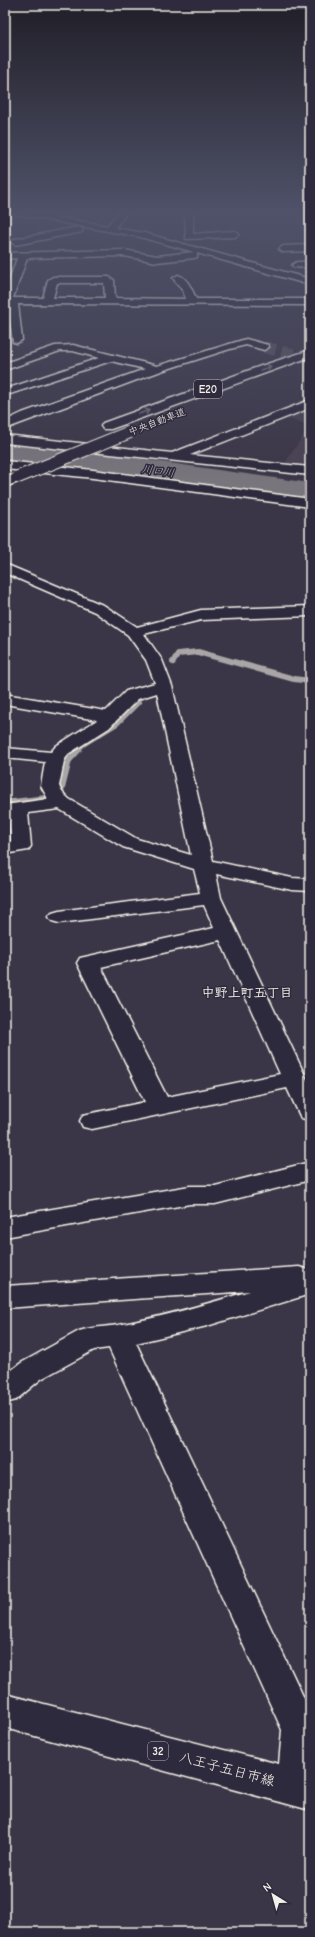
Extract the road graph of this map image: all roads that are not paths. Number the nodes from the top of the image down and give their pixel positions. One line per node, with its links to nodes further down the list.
1 (8, 301): 7 (main road)
2 (23, 301): 3 (main road)
3 (47, 302): 4 (main road)
4 (110, 302): 5 (main road)
5 (192, 302): 6 (main road)
6 (310, 302)
7 (18, 340)
8 (264, 346): 12 (main road)
9 (310, 353): 20 (main road, 中央自動車道 / E20, one-way to 9)
10 (108, 358): 11 (main road); 12 (main road); 13 (main road)
11 (5, 367)
12 (157, 369): 15 (main road)
13 (8, 390): 15 (main road)
14 (310, 404): 19 (main road)
15 (57, 405): 16 (main road)
16 (5, 425)
17 (144, 426): 22 (main road, 中央自動車道, bridge)
18 (5, 439): 19 (main road)
19 (174, 457): 21 (main road)
20 (5, 466): 23 (main road)
21 (310, 471)
22 (5, 483)
23 (310, 503)
24 (5, 568): 26 (main road)
25 (310, 611): 26 (main road)
26 (134, 632): 27 (main road)
27 (164, 686): 29 (main road); 35 (main road)
28 (5, 699): 29 (main road)
29 (110, 717): 31 (main road)
30 (5, 753): 31 (main road)
31 (57, 758): 32 (main road)
32 (62, 803): 33 (main road); 35 (main road)
33 (11, 810): 34 (main road)
34 (5, 848)
35 (204, 865): 36 (main road); 37 (main road)
36 (310, 885)
37 (211, 898): 38 (main road); 39 (main road)
38 (59, 917)
39 (226, 932): 40 (main road); 41 (main road)
40 (294, 1079): 41 (main road); 42 (main road)
41 (160, 1108): 43 (main road)
42 (310, 1112)
43 (92, 1121)
44 (310, 1171): 45 (main road)
45 (5, 1227)
46 (310, 1277): 48 (main road)
47 (310, 1283): 49 (main road)
48 (5, 1297)
49 (118, 1336): 50 (main road); 52 (main road)
50 (5, 1391)
51 (5, 1711): 52 (main road, 八王子五日市線 / 32)
52 (302, 1789)

